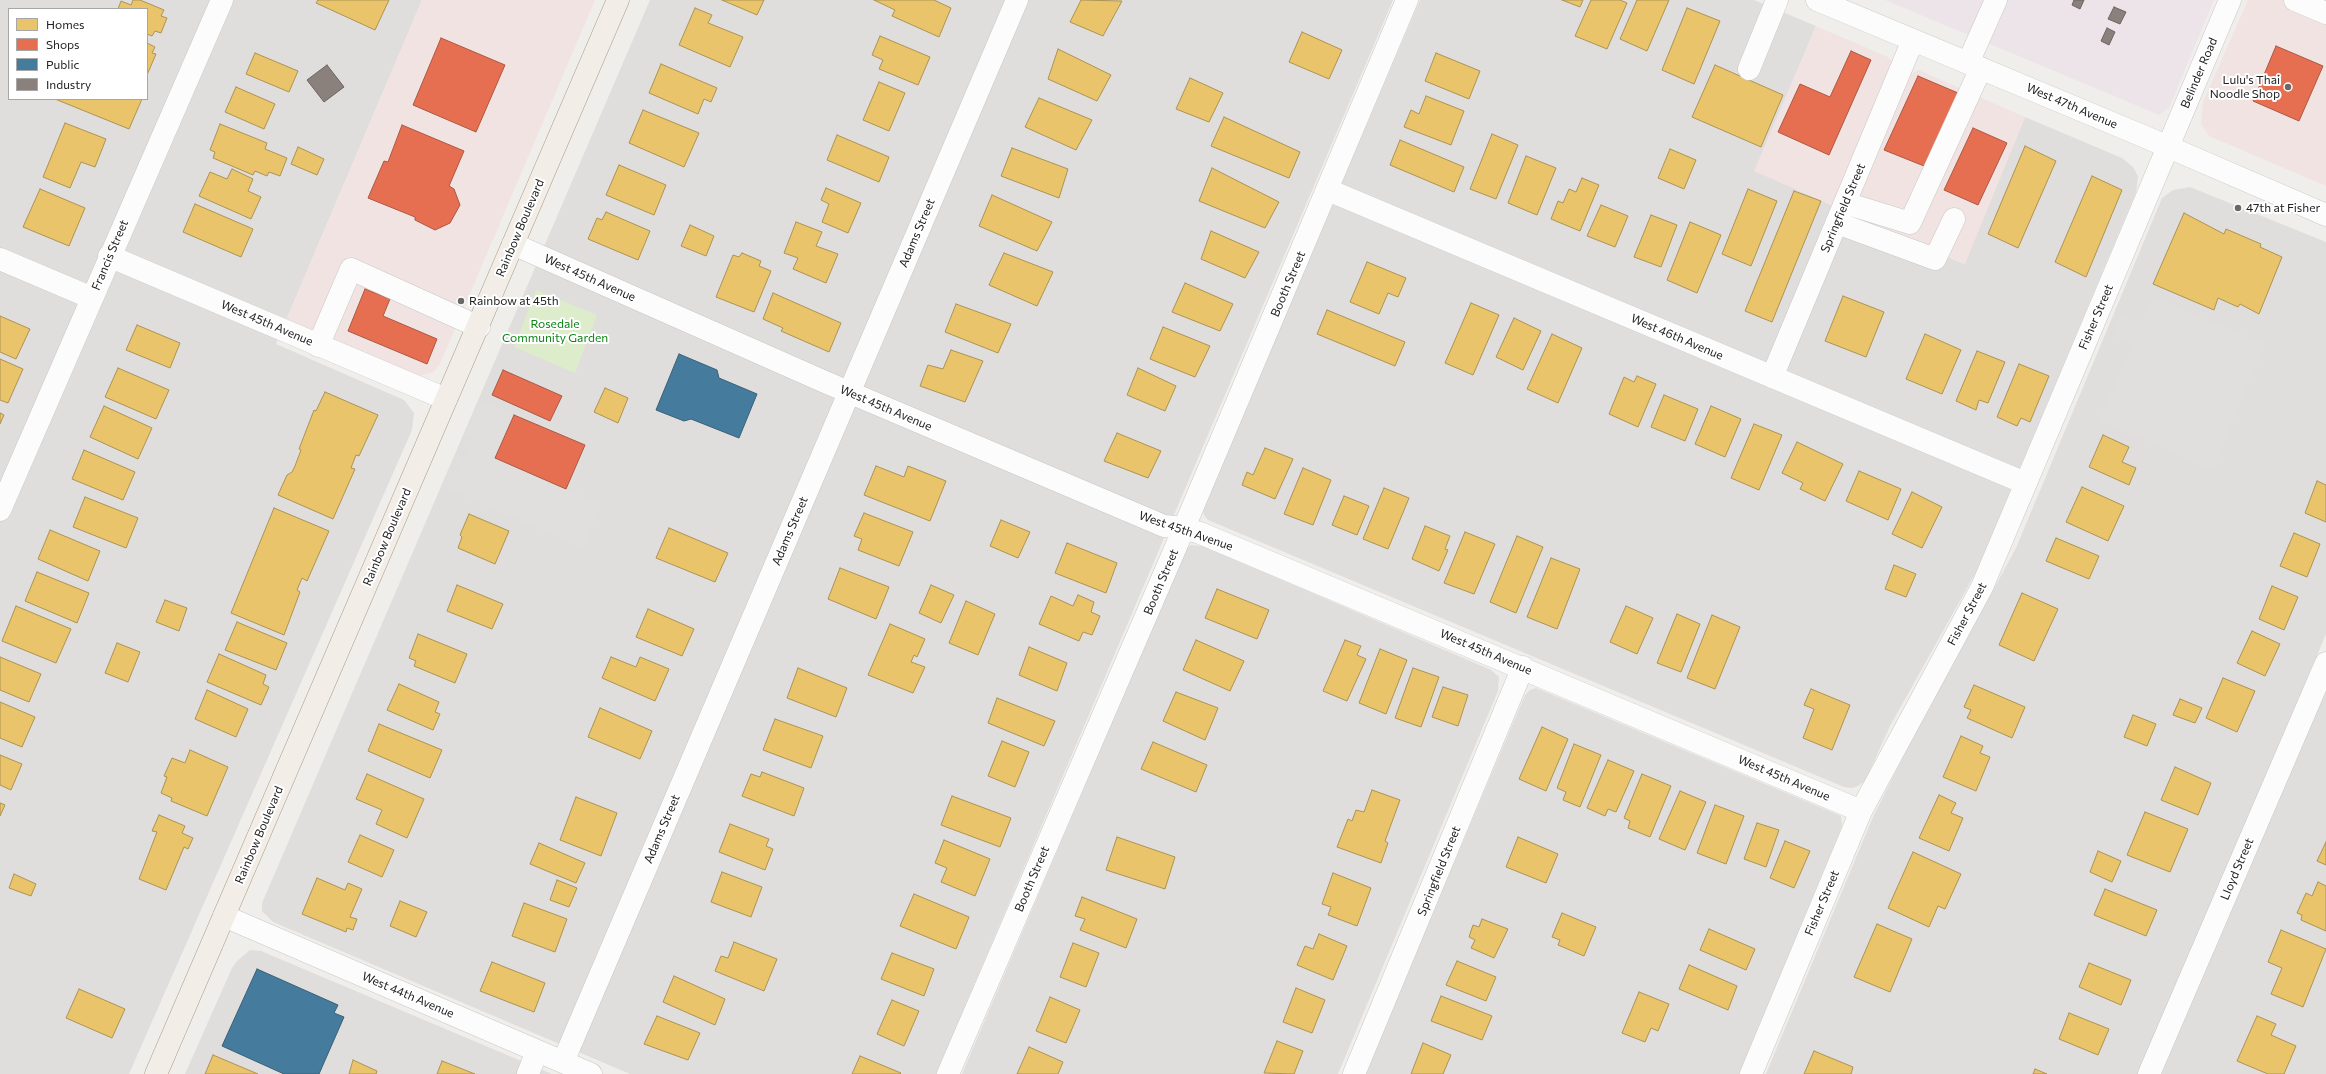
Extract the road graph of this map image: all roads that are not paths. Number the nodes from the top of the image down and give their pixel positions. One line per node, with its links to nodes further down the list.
1 (222, 0): 21 (street, Francis Street)
2 (618, 0): 20 (main road, Rainbow Boulevard)
3 (1017, 0): 27 (street, Adams Street)
4 (1408, 0): 15 (street, Booth Street)
5 (1777, 0): 13 (street)
6 (1817, 0): 11 (street, West 47th Avenue)
7 (1996, 0): 12 (street)
8 (2230, 0): 14 (street, Belinder Road)
9 (2295, 0): 10 (street)
10 (2326, 13)
11 (1913, 40): 12 (street, West 47th Avenue); 16 (street, Springfield Street)
12 (1975, 66): 14 (street, West 47th Avenue); 16 (street)
13 (1748, 69)
14 (2168, 147): 17 (street, West 47th Avenue); 29 (street, Fisher Street)
15 (1328, 190): 26 (street, West 46th Avenue); 31 (street, Booth Street)
16 (1845, 203): 19 (street, Springfield Street)
17 (2326, 215)
18 (1954, 219): 19 (street)
19 (1837, 223): 26 (street, Springfield Street)
20 (513, 244): 24 (main road, Rainbow Boulevard); 27 (street, West 45th Avenue)
21 (109, 256): 23 (street, Francis Street); 25 (street, West 45th Avenue)
22 (0, 259): 23 (street)
23 (92, 298): 30 (street, Francis Street)
24 (479, 327): 25 (street); 28 (main road, Rainbow Boulevard)
25 (318, 346): 28 (street, West 45th Avenue)
26 (1772, 376): 29 (street, West 46th Avenue)
27 (849, 392): 31 (street, West 45th Avenue); 37 (street, Adams Street)
28 (446, 399): 35 (main road, Rainbow Boulevard)
29 (2025, 483): 34 (street, Fisher Street)
30 (0, 510)
31 (1184, 528): 33 (street, West 45th Avenue); 41 (street, Booth Street)
32 (2326, 663): 44 (street, Lloyd Street)
33 (1523, 668): 34 (street, West 45th Avenue); 42 (street, Springfield Street)
34 (1861, 811): 43 (street, Fisher Street)
35 (224, 916): 36 (street, West 44th Avenue); 38 (main road, Rainbow Boulevard)
36 (537, 1051): 37 (street, West 44th Avenue); 39 (street)
37 (563, 1062): 40 (street, West 44th Avenue)
38 (156, 1074)
39 (528, 1074)
40 (591, 1074)
41 (948, 1074)
42 (1354, 1074)
43 (1751, 1074)
44 (2149, 1074)

